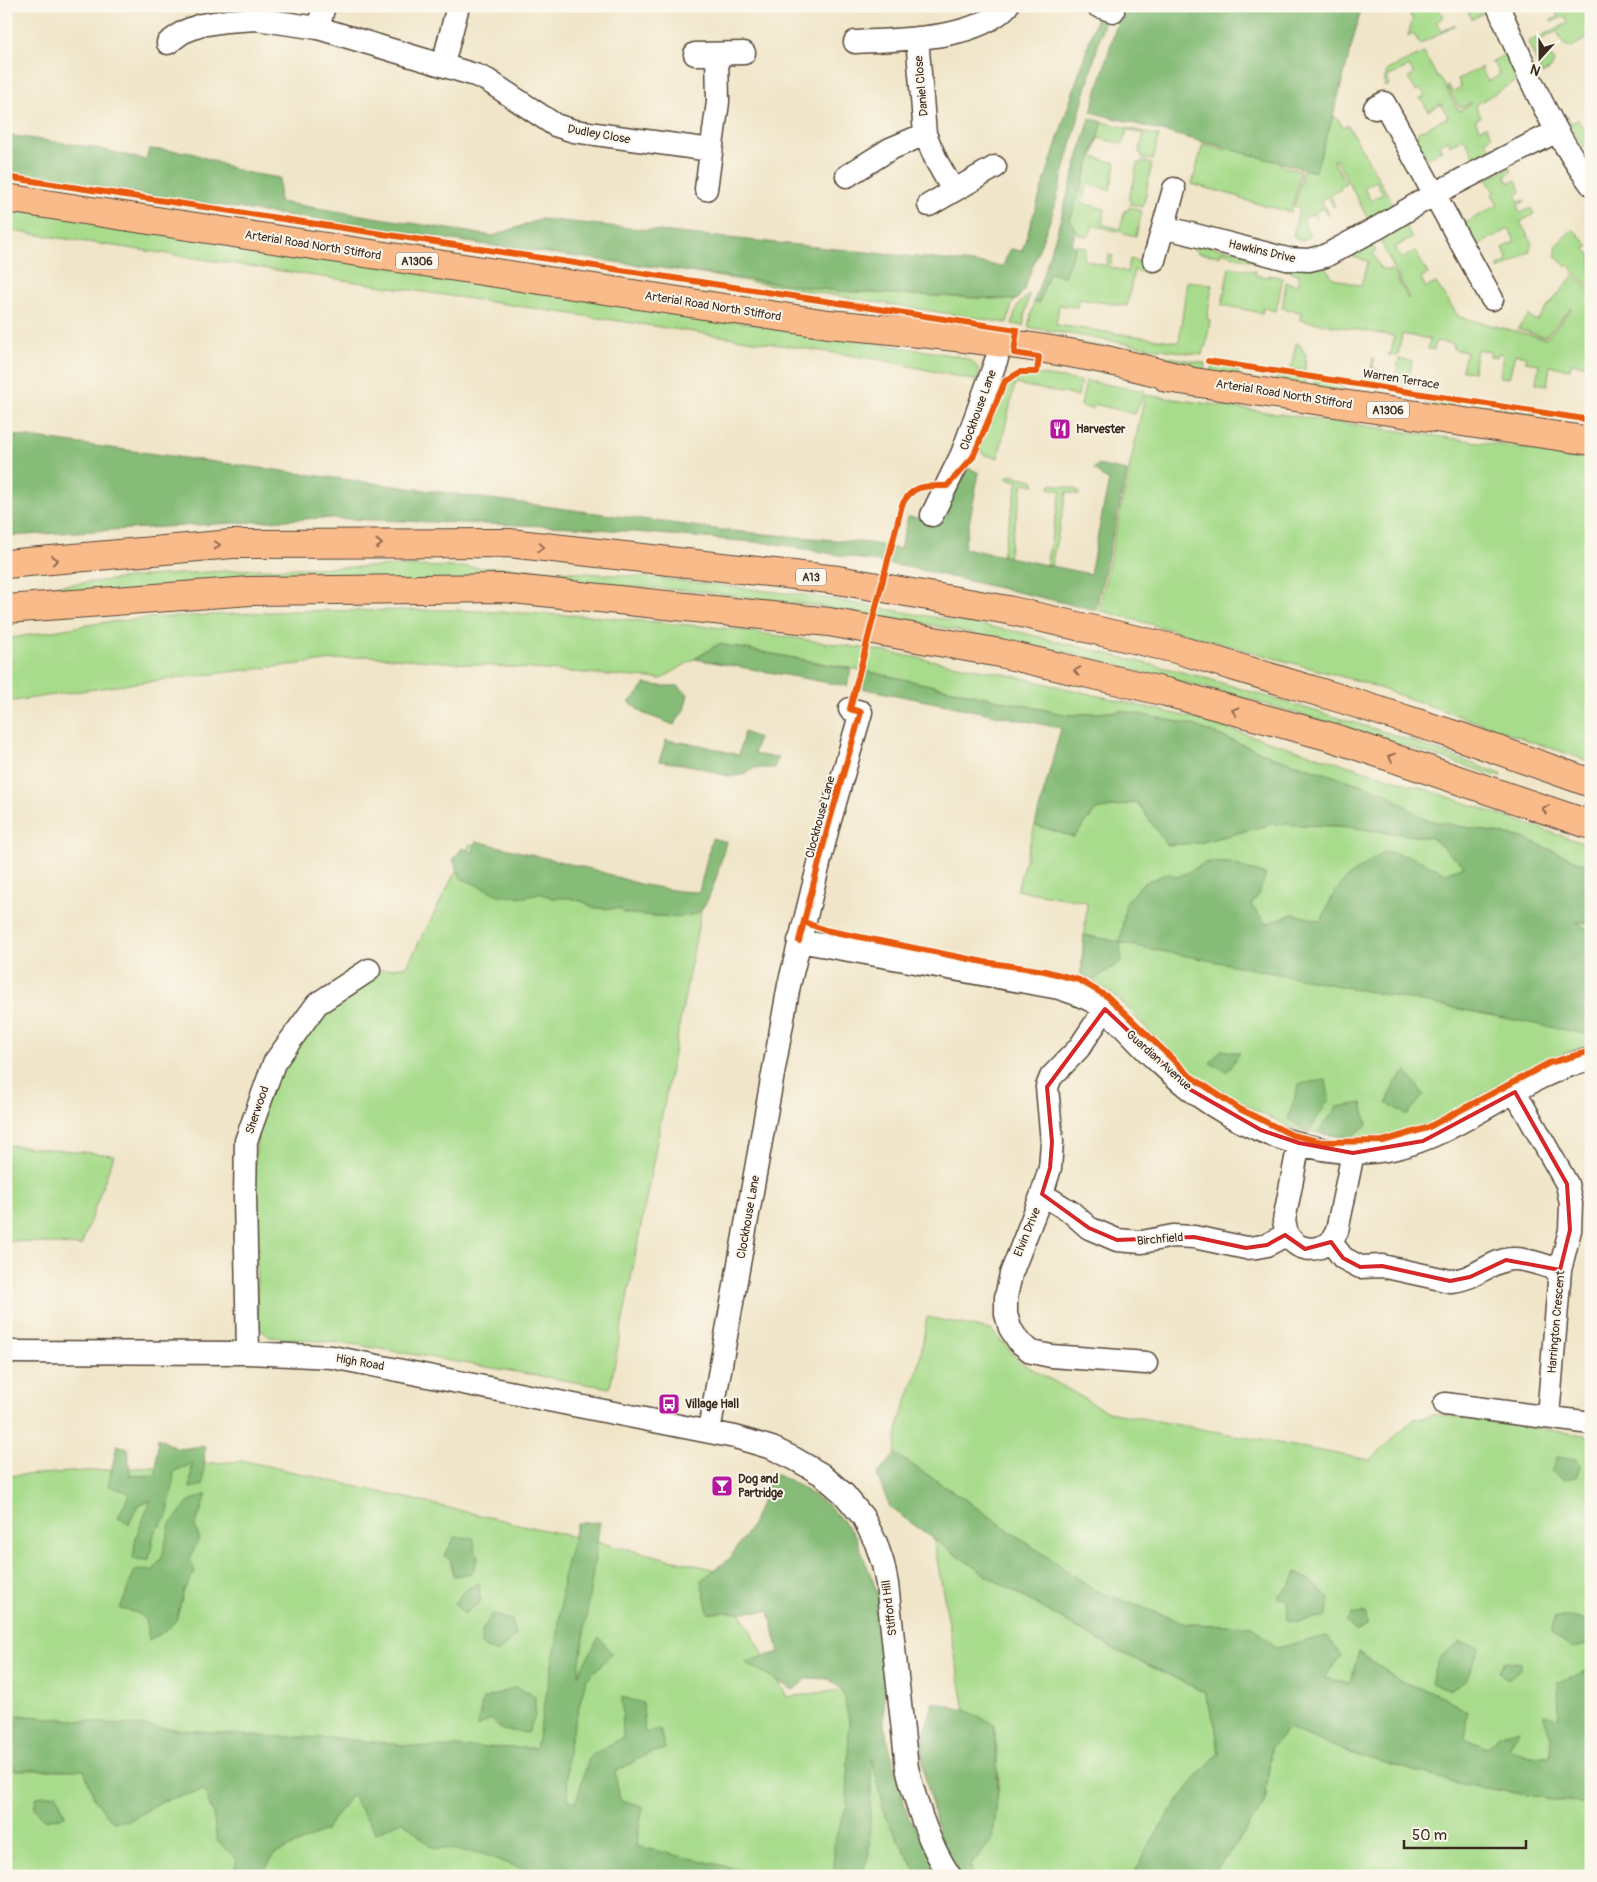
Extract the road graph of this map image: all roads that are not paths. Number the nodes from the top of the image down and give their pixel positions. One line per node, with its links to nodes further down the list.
1 (324, 6): 6 (street)
2 (458, 6): 11 (street)
3 (1007, 6): 7 (street, Daniel Close)
4 (1498, 6): 13 (street)
5 (196, 16): 6 (street, Dudley Close); 9 (street, Dudley Close)
6 (318, 28): 11 (street, Dudley Close)
7 (917, 38): 8 (street, Daniel Close); 14 (street, Daniel Close)
8 (855, 42)
9 (168, 43)
10 (744, 52): 15 (street)
11 (443, 64): 15 (street, Dudley Close)
12 (1375, 108): 22 (street)
13 (1557, 131): 18 (street); 22 (street, Hawkins Drive)
14 (925, 134): 17 (street, Daniel Close); 21 (street, Daniel Close)
15 (712, 150): 19 (street)
16 (994, 167): 21 (street)
17 (847, 176)
18 (1591, 184)
19 (706, 189)
20 (1174, 189): 25 (street)
21 (953, 190): 24 (street)
22 (1434, 194): 25 (street, Hawkins Drive); 27 (street)
23 (6, 198): 28 (main road, Arterial Road North Stifford / A1306)
24 (929, 205)
25 (1164, 227): 26 (street)
26 (1154, 260)
27 (1492, 299)
28 (828, 324): 29 (main road, Arterial Road North Stifford / A1306); 30 (main road, Arterial Road North Stifford / A1306)
29 (997, 358): 30 (main road, Arterial Road North Stifford / A1306); 32 (street, Clockhouse Lane)
30 (1185, 379): 31 (main road, Arterial Road North Stifford / A1306)
31 (1591, 441)
32 (932, 514)
33 (6, 564): 36 (main road, A13, one-way to 36)
34 (6, 609): 37 (main road, one-way to 34)
35 (859, 706): 38 (street, Clockhouse Lane)
36 (1591, 783)
37 (1591, 825)
38 (799, 940): 40 (street, Guardian Avenue); 55 (street, Clockhouse Lane)
39 (369, 970): 50 (street, Sherwood)
40 (1106, 1009): 43 (street, Guardian Avenue); 45 (street, Elvin Drive)
41 (1591, 1059): 42 (street, Guardian Avenue)
42 (1515, 1092): 44 (street, Guardian Avenue); 48 (street, Harrington Crescent)
43 (1299, 1143): 44 (street, Guardian Avenue); 46 (street)
44 (1353, 1153): 47 (street)
45 (1042, 1194): 46 (street, Birchfield); 51 (street, Elvin Drive)
46 (1287, 1234): 47 (street)
47 (1331, 1242): 48 (street)
48 (1560, 1270): 53 (street, Harrington Crescent)
49 (6, 1352): 50 (street, High Road)
50 (248, 1353): 55 (street, High Road)
51 (1146, 1363)
52 (1445, 1404): 53 (street)
53 (1548, 1417): 54 (street)
54 (1591, 1423)
55 (709, 1431): 56 (street, Stifford Hill)
56 (950, 1876)

